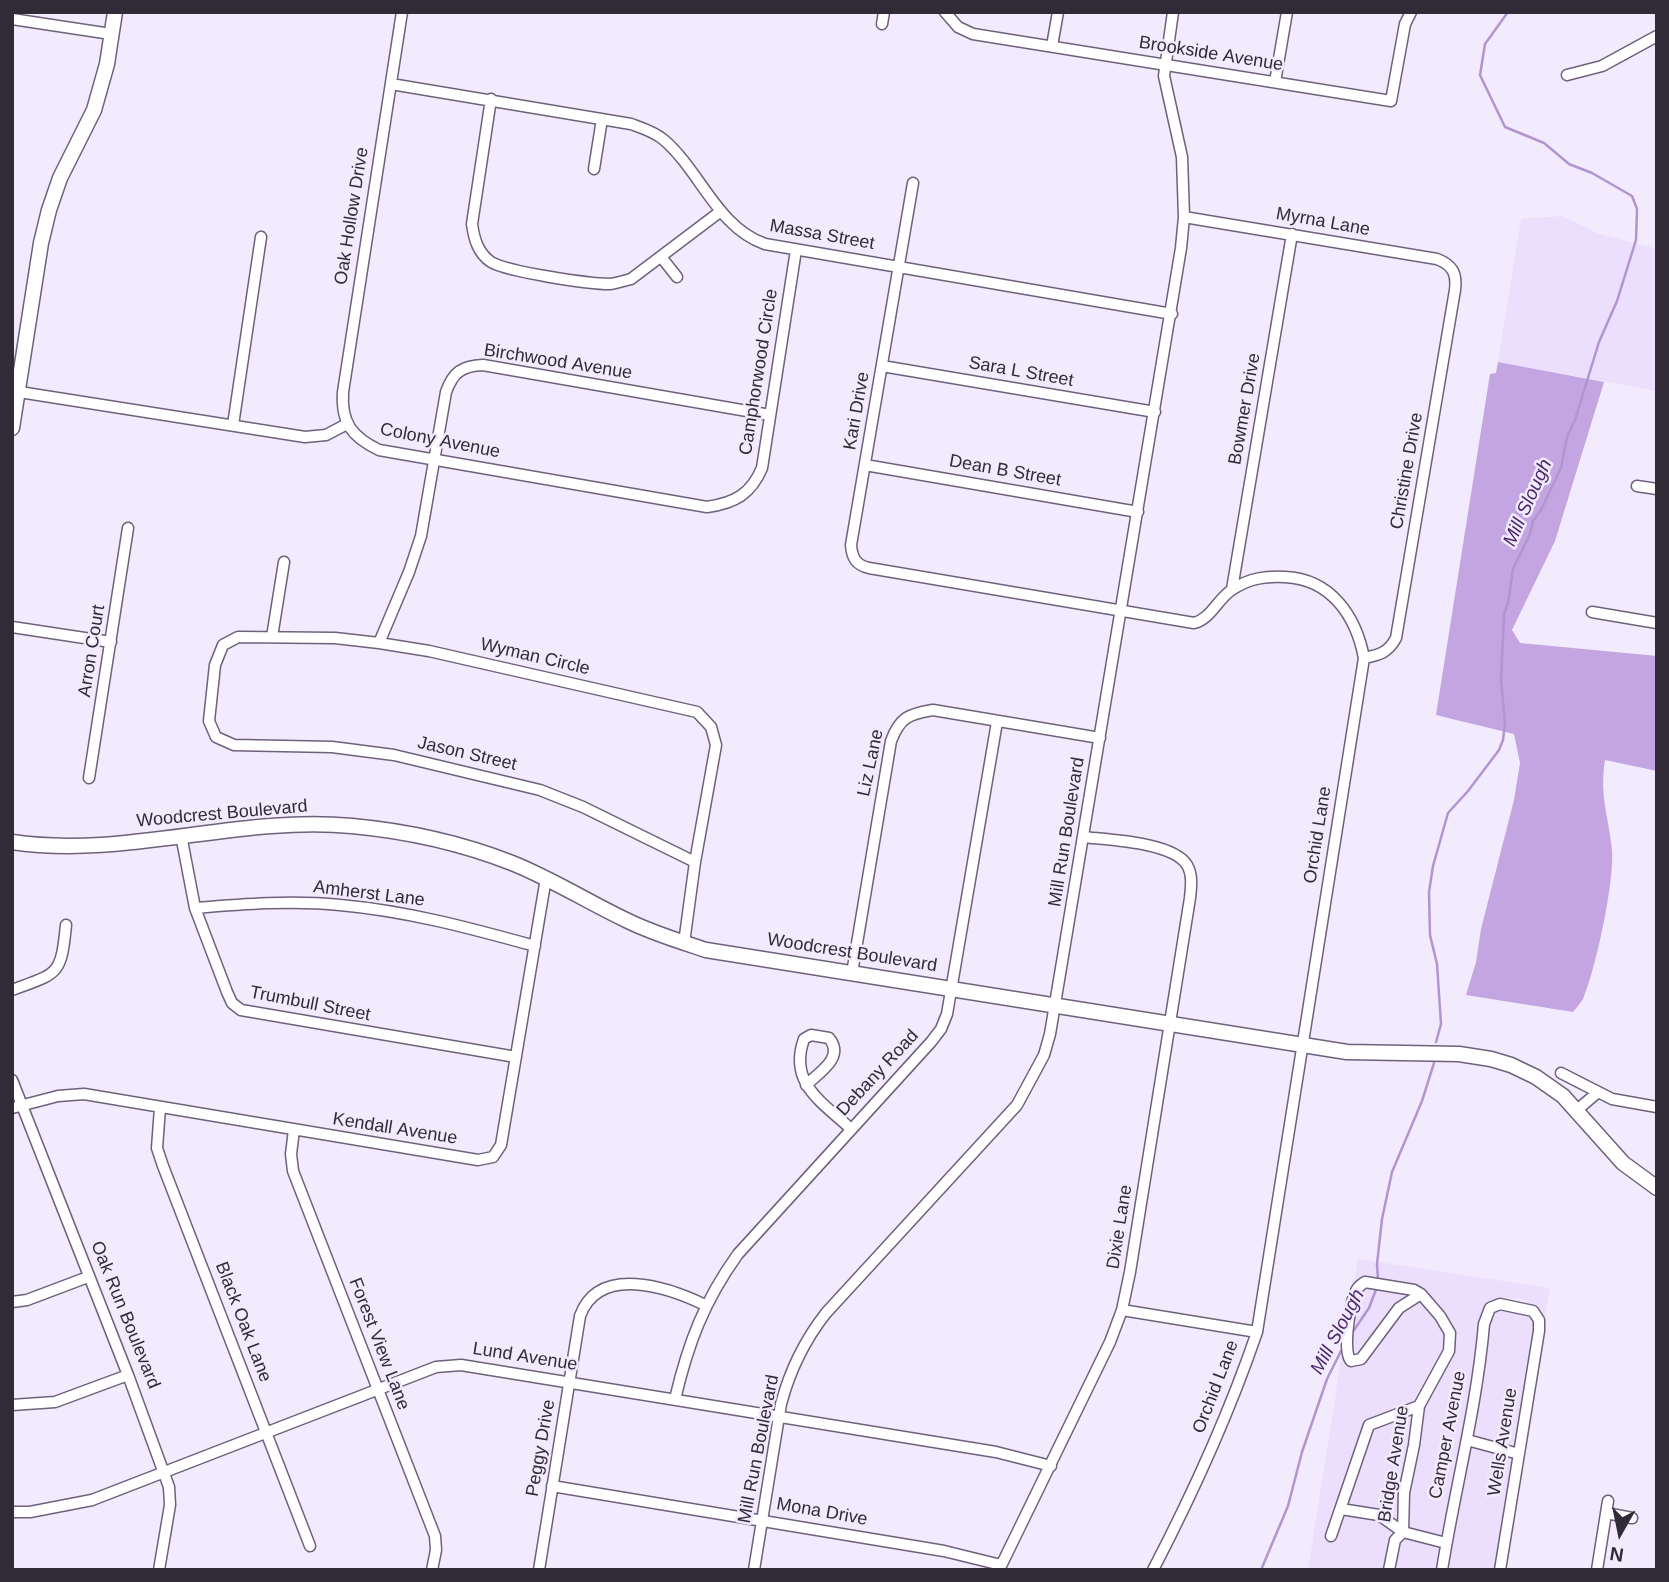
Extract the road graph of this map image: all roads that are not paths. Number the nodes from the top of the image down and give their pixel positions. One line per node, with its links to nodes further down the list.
1 (115, 12): 11 (street)
2 (402, 12): 17 (street, Oak Hollow Drive)
3 (884, 12): 10 (street)
4 (944, 12): 13 (street, Brookside Avenue)
5 (1058, 12): 13 (street)
6 (1173, 12): 14 (street, Mill Run Boulevard)
7 (1287, 12): 16 (street)
8 (1410, 12): 16 (street, Brookside Avenue)
9 (12, 19): 11 (street)
10 (882, 24)
11 (111, 34): 33 (street)
12 (1657, 36): 15 (street)
13 (1052, 46): 14 (street, Brookside Avenue)
14 (1165, 65): 16 (street, Brookside Avenue); 23 (street, Mill Run Boulevard)
15 (1567, 75)
16 (1275, 82)
17 (390, 83): 18 (street, Massa Street); 36 (street, Oak Hollow Drive)
18 (491, 99): 19 (street, Massa Street); 27 (street)
19 (603, 119): 20 (street); 22 (street, Massa Street)
20 (594, 169)
21 (913, 183): 28 (street, Kari Drive)
22 (721, 211): 26 (street, Massa Street); 27 (street)
23 (1184, 217): 24 (street, Myrna Lane); 31 (street, Mill Run Boulevard)
24 (1292, 234): 29 (street, Myrna Lane); 48 (street, Bowmer Drive)
25 (261, 237): 37 (street)
26 (796, 250): 28 (street, Massa Street); 35 (street, Camphorwood Circle)
27 (662, 258): 30 (street)
28 (898, 266): 31 (street, Massa Street); 32 (street, Kari Drive)
29 (1453, 269): 56 (street, Christine Drive)
30 (677, 277)
31 (1172, 314): 34 (street, Mill Run Boulevard)
32 (882, 366): 34 (street, Sara L Street); 40 (street, Kari Drive)
33 (15, 392): 37 (street); 38 (street)
34 (1155, 412): 44 (street, Mill Run Boulevard)
35 (769, 415): 39 (street, Birchwood Avenue); 43 (street, Camphorwood Circle)
36 (347, 424): 37 (street); 39 (street, Colony Avenue)
37 (233, 425)
38 (12, 428)
39 (435, 460): 43 (street, Colony Avenue); 55 (street, Birchwood Avenue)
40 (865, 465): 44 (street, Dean B Street); 46 (street, Kari Drive)
41 (1637, 486): 42 (street)
42 (1657, 489)
43 (744, 496)
44 (1138, 512): 49 (street, Mill Run Boulevard)
45 (128, 528): 54 (street, Arron Court)
46 (855, 561): 49 (street, Orchid Lane)
47 (284, 562): 53 (street)
48 (1232, 589): 49 (street, Orchid Lane); 56 (street, Orchid Lane)
49 (1121, 611): 59 (street, Mill Run Boulevard)
50 (1592, 612): 51 (street)
51 (1657, 623)
52 (12, 627): 54 (street)
53 (272, 637): 55 (street, Wyman Circle); 58 (street, Wyman Circle)
54 (111, 642): 60 (street, Arron Court)
55 (379, 643): 64 (street, Wyman Circle)
56 (1364, 658): 75 (street, Orchid Lane)
57 (997, 722): 59 (street, Liz Lane); 70 (street, Liz Lane); 71 (street, Debany Road)
58 (216, 737): 64 (street, Jason Street)
59 (1100, 738): 62 (street, Mill Run Boulevard)
60 (89, 778)
61 (181, 835): 63 (street, Woodcrest Boulevard); 65 (street, Woodcrest Boulevard); 66 (street, Trumbull Street)
62 (1083, 837): 73 (street, Mill Run Boulevard); 74 (street, Dixie Lane)
63 (12, 842)
64 (695, 862): 68 (street, Wyman Circle)
65 (545, 878): 68 (street, Woodcrest Boulevard); 69 (street, Kendall Avenue)
66 (195, 908): 69 (street, Amherst Lane); 76 (street, Trumbull Street)
67 (66, 925): 72 (street)
68 (684, 943): 70 (street, Woodcrest Boulevard)
69 (535, 946): 76 (street, Kendall Avenue)
70 (852, 973): 71 (street, Woodcrest Boulevard)
71 (951, 989): 73 (street, Woodcrest Boulevard); 85 (street, Debany Road)
72 (12, 990)
73 (1056, 1006): 74 (street, Woodcrest Boulevard); 101 (street, Mill Run Boulevard)
74 (1170, 1023): 75 (street, Woodcrest Boulevard); 93 (street, Dixie Lane)
75 (1303, 1045): 84 (street, Woodcrest Boulevard); 94 (street, Orchid Lane)
76 (516, 1057): 86 (street, Kendall Avenue)
77 (1561, 1073): 80 (street)
78 (12, 1080): 81 (street, Oak Run Boulevard)
79 (806, 1085): 79 (street); 85 (street)
80 (1597, 1093): 82 (street); 84 (street)
81 (17, 1106): 83 (street, Kendall Avenue); 88 (street, Oak Run Boulevard)
82 (1657, 1107)
83 (160, 1108): 86 (street, Kendall Avenue); 102 (street, Black Oak Lane)
84 (1577, 1110): 87 (street, Woodcrest Boulevard)
85 (851, 1129): 91 (street, Debany Road)
86 (294, 1130): 97 (street, Forest View Lane)
87 (1657, 1188)
88 (88, 1277): 90 (street); 95 (street, Oak Run Boulevard)
89 (1421, 1294): 89 (street); 100 (street, Bridge Avenue)
90 (12, 1302)
91 (705, 1305): 96 (street, Peggy Drive); 98 (street, Debany Road)
92 (1490, 1308): 103 (street, Camper Avenue); 104 (street, Wells Avenue)
93 (1122, 1310): 94 (street); 105 (street, Dixie Lane)
94 (1257, 1332): 123 (street, Orchid Lane)
95 (128, 1375): 99 (street); 106 (street, Oak Run Boulevard)
96 (570, 1382): 97 (street, Lund Avenue); 98 (street, Lund Avenue); 107 (street, Peggy Drive)
97 (378, 1389): 102 (street, Lund Avenue); 120 (street, Forest View Lane)
98 (675, 1399): 101 (street, Lund Avenue)
99 (12, 1405)
100 (1419, 1406): 109 (street); 114 (street, Bridge Avenue)
101 (779, 1417): 105 (street, Lund Avenue); 113 (street, Mill Run Boulevard)
102 (267, 1433): 106 (street, Lund Avenue); 117 (street, Black Oak Lane)
103 (1467, 1440): 104 (street); 116 (street, Camper Avenue)
104 (1519, 1454): 126 (street, Wells Avenue)
105 (1051, 1466): 118 (street, Dixie Lane)
106 (164, 1472): 110 (street, Lund Avenue); 119 (street, Oak Run Boulevard)
107 (552, 1486): 113 (street, Mona Drive); 121 (street, Peggy Drive)
108 (1608, 1501): 111 (street)
109 (1341, 1509): 114 (street); 115 (street)
110 (12, 1512)
111 (1606, 1513): 112 (street); 127 (street)
112 (1632, 1518)
113 (762, 1520): 118 (street, Mona Drive); 122 (street, Mill Run Boulevard)
114 (1403, 1532): 116 (street); 124 (street, Bridge Avenue)
115 (1331, 1536)
116 (1446, 1543): 125 (street, Camper Avenue)
117 (310, 1546)
118 (1000, 1567)
119 (159, 1570)
120 (432, 1570)
121 (539, 1570)
122 (754, 1570)
123 (1153, 1570)
124 (1389, 1570)
125 (1442, 1570)
126 (1500, 1570)
127 (1597, 1570)

